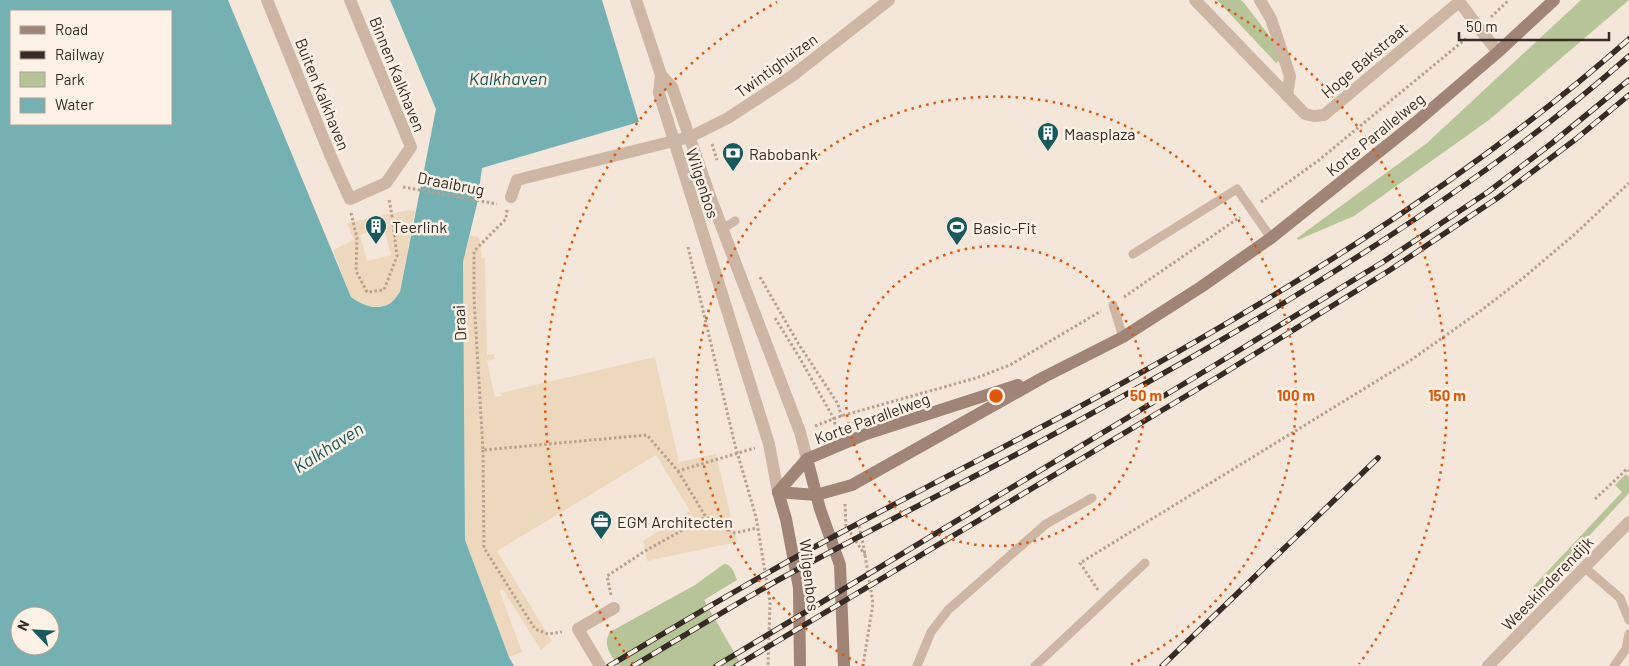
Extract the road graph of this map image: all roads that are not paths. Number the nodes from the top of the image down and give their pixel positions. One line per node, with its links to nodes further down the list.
1 (266, 0): 14 (street, Buiten Kalkhaven)
2 (350, 0): 14 (street, Binnen Kalkhaven)
3 (636, 0): 10 (street)
4 (889, 0): 12 (street, Twintighuizen)
5 (1195, 0): 11 (street, Hoge Bakstraat)
6 (1260, 0): 11 (street)
7 (1554, 0): 9 (main road, Korte Parallelweg)
8 (1458, 1): 9 (street); 11 (street, Hoge Bakstraat)
9 (1498, 52): 18 (main road, Korte Parallelweg)
10 (661, 76): 12 (street, Wilgenbos); 13 (street, Wilgenbos)
11 (1287, 96)
12 (690, 137): 13 (street, Twintighuizen); 17 (street, Wilgenbos)
13 (673, 142): 15 (street); 24 (street, Wilgenbos)
14 (391, 184)
15 (506, 203)
16 (735, 221): 17 (lane)
17 (722, 229): 23 (street, Wilgenbos)
18 (1271, 238): 19 (lane); 21 (main road, Korte Parallelweg)
19 (1133, 254)
20 (1112, 305): 21 (lane)
21 (1123, 337): 22 (main road, Korte Parallelweg)
22 (1044, 377): 23 (main road, Korte Parallelweg); 25 (main road, Korte Parallelweg)
23 (807, 459): 24 (main road, Korte Parallelweg); 25 (main road, Wilgenbos)
24 (778, 492): 25 (main road, Korte Parallelweg); 34 (main road, Wilgenbos)
25 (816, 495): 35 (main road, Wilgenbos)
26 (1092, 498): 36 (lane)
27 (1629, 522): 29 (street, Weeskinderendijk)
28 (1145, 563): 37 (lane)
29 (1584, 568): 31 (lane); 38 (street, Weeskinderendijk)
30 (614, 608): 33 (street)
31 (1629, 620)
32 (1629, 634): 39 (lane)
33 (600, 666)
34 (800, 666)
35 (844, 666)
36 (917, 666)
37 (1035, 666)
38 (1488, 666)
39 (1614, 666)

